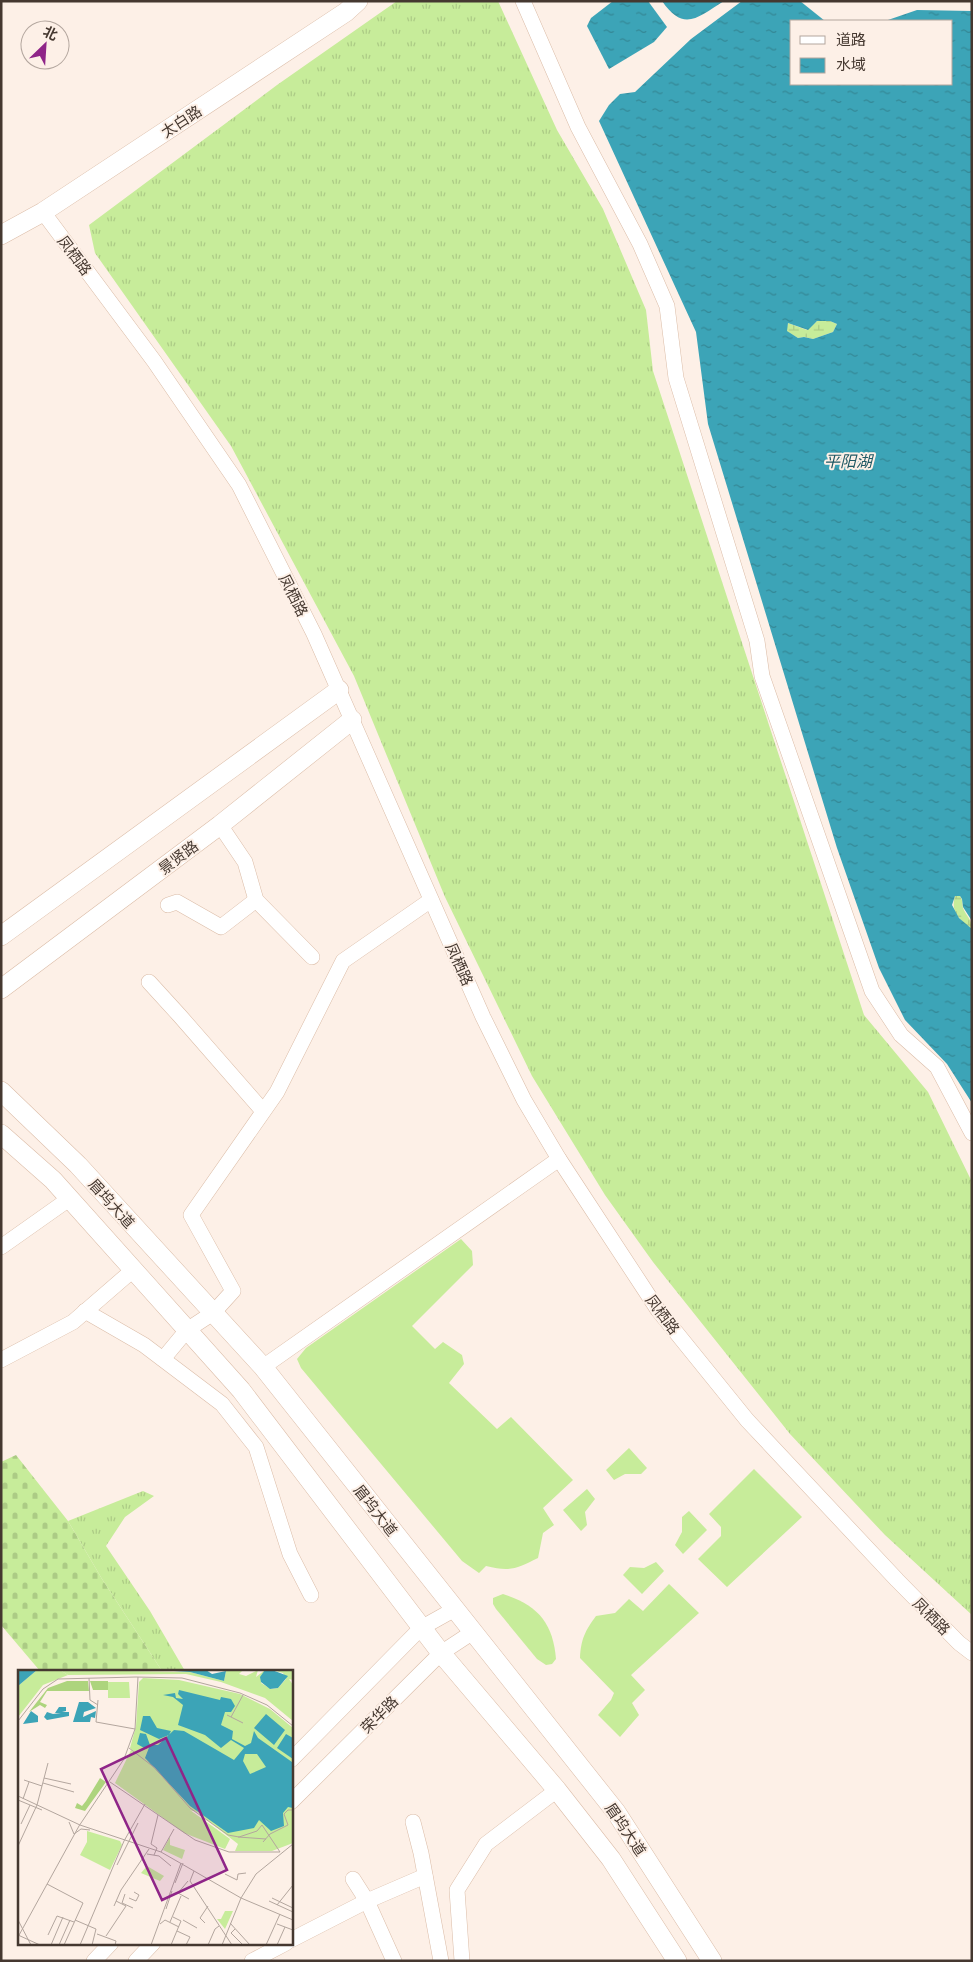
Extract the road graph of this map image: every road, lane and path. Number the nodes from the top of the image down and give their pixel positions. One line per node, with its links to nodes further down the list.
1 (358, 1): 3 (main road, 太白路)
2 (523, 1): 17 (street)
3 (43, 212): 4 (main road, 太白路); 5 (street, 凤栖路)
4 (1, 236)
5 (339, 690): 6 (street, 凤栖路); 11 (main road)
6 (352, 720): 7 (main road, 景贤路); 9 (street, 凤栖路)
7 (220, 825): 8 (street); 14 (main road, 景贤路)
8 (256, 900): 10 (street); 12 (street)
9 (431, 900): 16 (street); 19 (street, 凤栖路)
10 (168, 904)
11 (1, 936)
12 (312, 957)
13 (149, 982): 16 (street)
14 (1, 989)
15 (1, 1091): 24 (main road, 眉坞大道)
16 (263, 1111): 24 (street)
17 (972, 1133)
18 (1, 1134): 20 (main road, 眉坞大道)
19 (559, 1159): 28 (street); 34 (street, 凤栖路)
20 (69, 1199): 21 (street); 22 (main road, 眉坞大道)
21 (1, 1247)
22 (133, 1270): 23 (street); 25 (main road, 眉坞大道)
23 (85, 1311): 26 (street); 27 (street)
24 (213, 1313): 25 (street); 28 (main road, 眉坞大道)
25 (187, 1330): 26 (street); 31 (main road, 眉坞大道)
26 (163, 1359): 29 (street)
27 (1, 1360)
28 (263, 1367): 30 (main road, 眉坞大道)
29 (311, 1595)
30 (455, 1609): 31 (street, 荣华路); 32 (main road, 眉坞大道)
31 (421, 1628): 33 (main road, 眉坞大道); 35 (street, 荣华路)
32 (473, 1632): 33 (street, 荣华路); 53 (main road, 眉坞大道)
33 (440, 1653): 36 (main road, 眉坞大道); 37 (street, 荣华路)
34 (972, 1653)
35 (292, 1759)
36 (557, 1790): 51 (street); 52 (main road, 眉坞大道)
37 (292, 1801)
38 (413, 1822): 39 (street)
39 (425, 1876): 41 (street); 50 (street)
40 (354, 1879): 41 (street)
41 (367, 1901): 42 (street); 49 (street)
42 (292, 1939)
43 (110, 1944): 46 (street)
44 (152, 1944): 47 (street)
45 (284, 1944): 48 (street)
46 (94, 1961)
47 (136, 1961)
48 (252, 1961)
49 (394, 1961)
50 (441, 1961)
51 (462, 1961)
52 (677, 1961)
53 (712, 1961)

